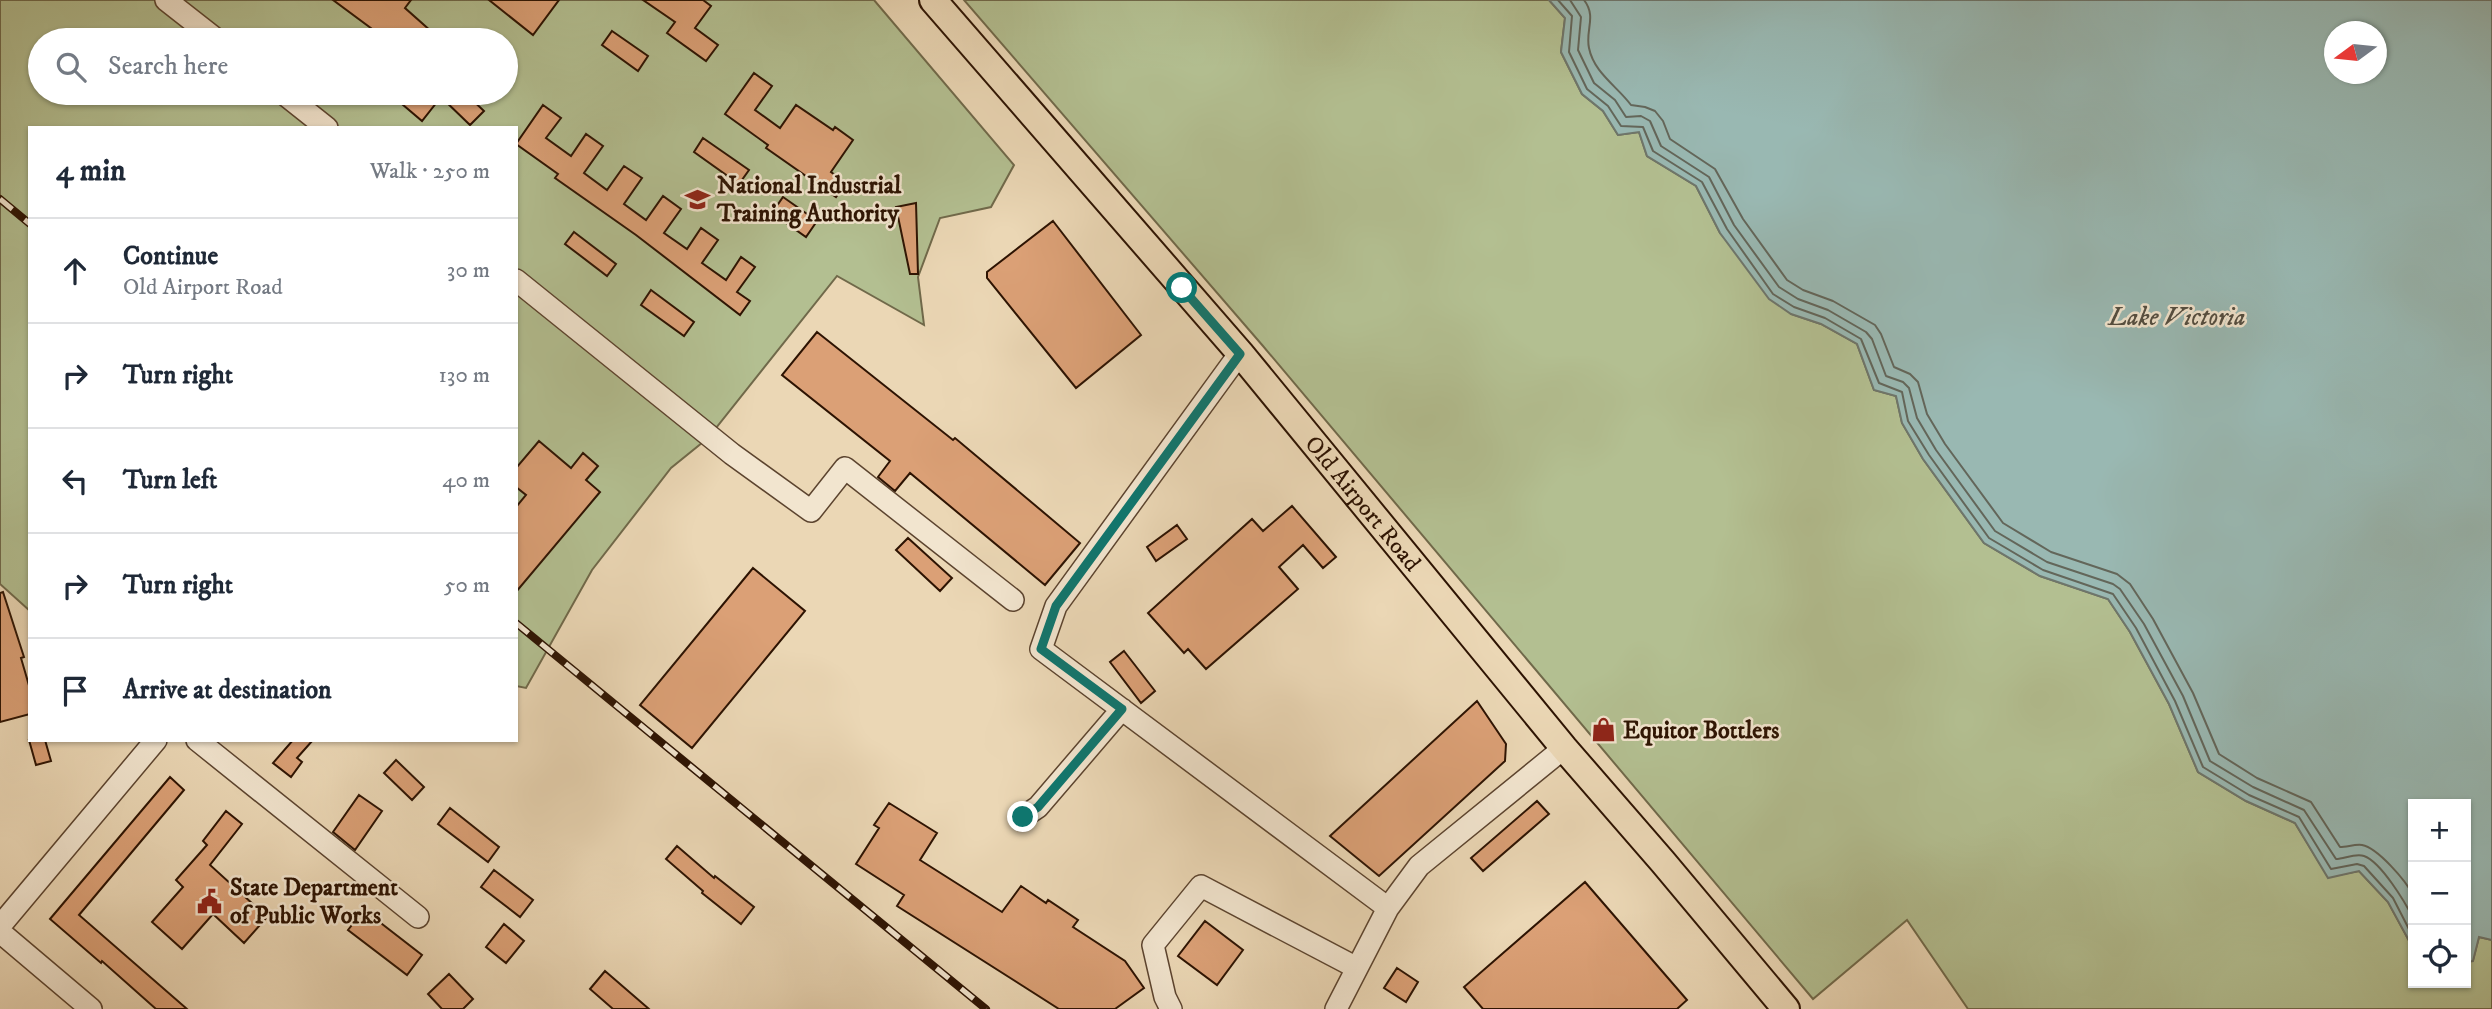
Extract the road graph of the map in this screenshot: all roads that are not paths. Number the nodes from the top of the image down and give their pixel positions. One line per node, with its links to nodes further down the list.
1 (166, 0): 3 (street)
2 (933, 0): 7 (main road, Old Airport Road)
3 (202, 28)
4 (298, 105): 5 (street)
5 (324, 126)
6 (518, 282): 8 (street)
7 (1240, 354): 9 (street); 12 (main road, Old Airport Road)
8 (1013, 600)
9 (1122, 709): 13 (street); 14 (street)
10 (154, 742): 16 (street)
11 (199, 742): 15 (street)
12 (1564, 748): 14 (street); 22 (main road, Old Airport Road)
13 (1023, 817)
14 (1388, 908): 18 (street)
15 (418, 917)
16 (0, 926)
17 (0, 932): 19 (street)
18 (1357, 968): 20 (street); 21 (street)
19 (91, 1009)
20 (1171, 1009)
21 (1336, 1009)
22 (1786, 1009)

